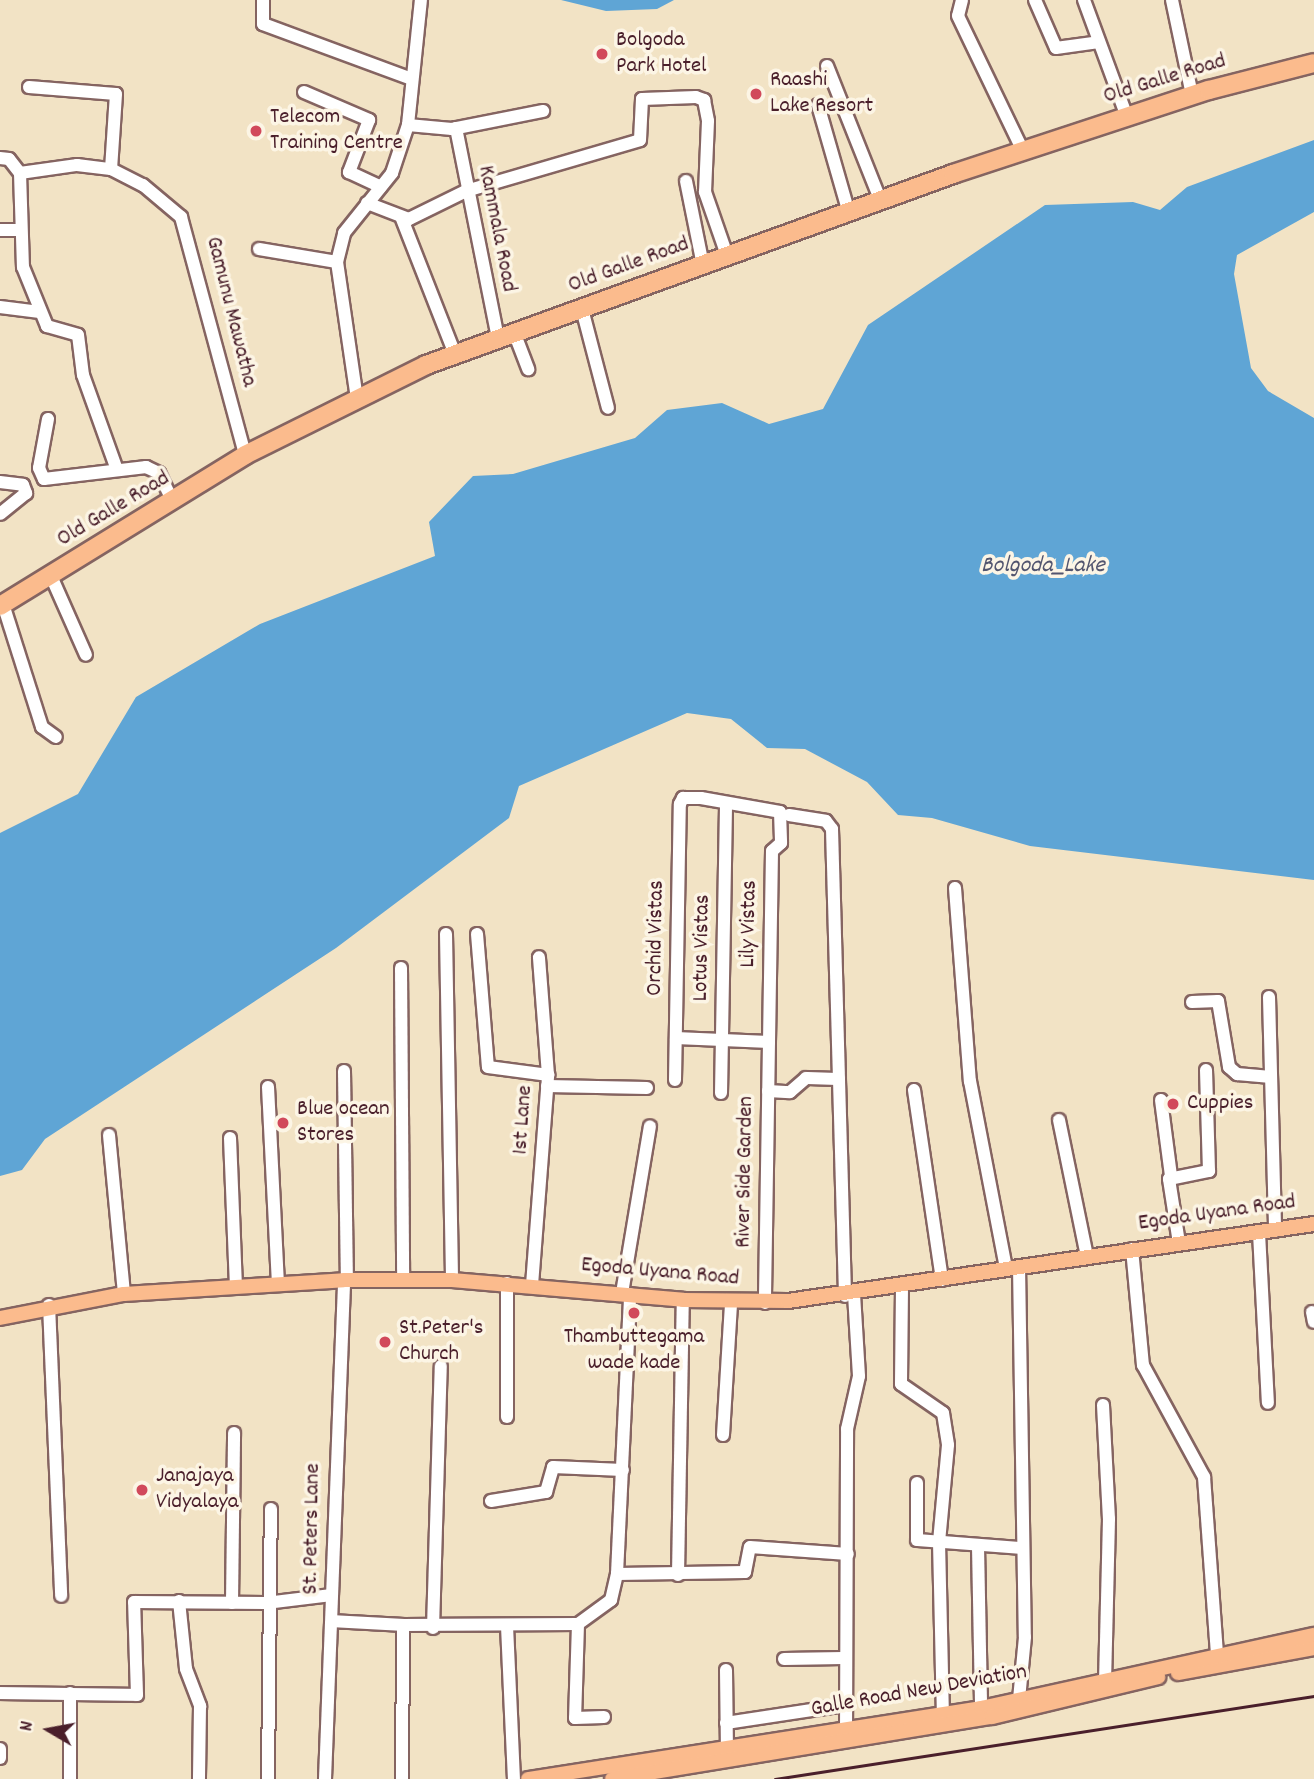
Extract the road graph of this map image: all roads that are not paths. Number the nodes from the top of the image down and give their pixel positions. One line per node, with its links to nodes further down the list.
1 (263, 0): 10 (street)
2 (421, 0): 10 (street)
3 (962, 0): 19 (street)
4 (1035, 0): 7 (street)
5 (1084, 0): 7 (street)
6 (1172, 0): 13 (street)
7 (1099, 42): 16 (street)
8 (1314, 63): 13 (highway, Old Galle Road)
9 (827, 66): 26 (street)
10 (412, 79): 17 (street)
11 (29, 87): 21 (street)
12 (304, 92): 24 (street)
13 (1192, 95): 16 (highway, Old Galle Road)
14 (818, 105): 28 (street)
15 (543, 111): 18 (street)
16 (1127, 117): 19 (highway, Old Galle Road)
17 (408, 125): 18 (street); 24 (street)
18 (456, 128): 25 (street, Kammala Road)
19 (1023, 151): 26 (highway, Old Galle Road)
20 (0, 158): 22 (street)
21 (111, 169): 22 (street, Gamunu Mawatha); 45 (street, Gamunu Mawatha)
22 (20, 173): 31 (street)
23 (686, 181): 35 (street)
24 (381, 187): 27 (street)
25 (466, 191): 29 (street); 33 (street); 39 (street, Kammala Road)
26 (881, 202): 28 (highway, Old Galle Road)
27 (367, 203): 29 (street); 34 (street)
28 (849, 213): 33 (highway, Old Galle Road)
29 (402, 219): 40 (street)
30 (0, 230): 31 (street)
31 (20, 230): 38 (street)
32 (259, 249): 34 (street)
33 (727, 255): 35 (highway, Old Galle Road)
34 (337, 262): 42 (street)
35 (703, 265): 37 (highway, Old Galle Road)
36 (0, 307): 38 (street)
37 (582, 309): 39 (highway, Old Galle Road); 43 (street)
38 (40, 312): 46 (street)
39 (506, 335): 40 (highway, Old Galle Road); 41 (street, Kammala Road)
40 (455, 354): 42 (highway, Old Galle Road)
41 (528, 369)
42 (356, 399): 45 (highway, Old Galle Road)
43 (608, 408)
44 (48, 419): 47 (street)
45 (245, 455): 50 (highway, Old Galle Road)
46 (117, 470): 47 (street); 50 (street)
47 (40, 475): 49 (street)
48 (0, 482): 49 (street)
49 (23, 485): 51 (street)
50 (173, 502): 52 (highway, Old Galle Road)
51 (0, 514)
52 (51, 576): 53 (highway, Old Galle Road); 54 (street)
53 (1, 605): 55 (street)
54 (86, 655)
55 (56, 737)
56 (726, 803): 57 (street); 65 (street, Orchid Vistas); 66 (street, Lotus Vistas)
57 (784, 814): 67 (street, Lily Vistas); 71 (street)
58 (955, 888): 91 (street)
59 (446, 934): 93 (street)
60 (477, 934): 73 (street)
61 (539, 957): 73 (street, 1st Lane)
62 (401, 968): 95 (street)
63 (1269, 997): 70 (street)
64 (1192, 1002): 70 (street)
65 (676, 1038): 66 (street); 72 (street, Orchid Vistas)
66 (723, 1040): 67 (street); 78 (street, Lotus Vistas)
67 (769, 1042): 77 (street, River Side Garden)
68 (1206, 1070): 84 (street)
69 (344, 1071): 92 (street, St. Peters Lane)
70 (1271, 1077): 86 (street)
71 (839, 1079): 77 (street); 103 (street)
72 (675, 1080)
73 (548, 1081): 75 (street); 98 (street, 1st Lane)
74 (268, 1087): 97 (street)
75 (647, 1088)
76 (914, 1090): 94 (street)
77 (768, 1091): 106 (street, River Side Garden)
78 (722, 1093)
79 (1161, 1100): 84 (street)
80 (1059, 1119): 90 (street)
81 (650, 1126): 101 (street)
82 (109, 1135): 102 (street)
83 (230, 1138): 99 (street)
84 (1171, 1176): 88 (street)
85 (1314, 1224): 86 (main road, Egoda Uyana Road)
86 (1275, 1231): 87 (main road, Egoda Uyana Road)
87 (1259, 1233): 88 (main road, Egoda Uyana Road); 110 (street)
88 (1179, 1243): 89 (main road, Egoda Uyana Road)
89 (1132, 1249): 90 (main road, Egoda Uyana Road); 137 (street)
90 (1087, 1256): 91 (main road, Egoda Uyana Road)
91 (1012, 1267): 94 (main road, Egoda Uyana Road); 121 (street)
92 (346, 1280): 95 (main road, Egoda Uyana Road); 97 (main road, Egoda Uyana Road); 125 (street, St. Peters Lane)
93 (452, 1280): 95 (main road, Egoda Uyana Road); 96 (main road, Egoda Uyana Road)
94 (942, 1280): 100 (main road, Egoda Uyana Road)
95 (403, 1281)
96 (507, 1283): 98 (main road, Egoda Uyana Road); 112 (street)
97 (278, 1284): 99 (main road, Egoda Uyana Road)
98 (532, 1285): 101 (main road, Egoda Uyana Road)
99 (236, 1286): 102 (main road, Egoda Uyana Road)
100 (902, 1287): 103 (main road, Egoda Uyana Road); 119 (street)
101 (626, 1293): 104 (main road, Egoda Uyana Road); 115 (street)
102 (124, 1294): 107 (main road, Egoda Uyana Road)
103 (849, 1295): 106 (main road, Egoda Uyana Road); 122 (street)
104 (683, 1300): 105 (main road, Egoda Uyana Road); 124 (street)
105 (731, 1303): 106 (main road, Egoda Uyana Road); 114 (street)
106 (765, 1303)
107 (49, 1305): 108 (main road, Egoda Uyana Road); 126 (street)
108 (0, 1318)
109 (441, 1366): 134 (street)
110 (1268, 1403)
111 (1102, 1405): 141 (street)
112 (507, 1417)
113 (233, 1433): 128 (street)
114 (723, 1436)
115 (623, 1471): 117 (street); 123 (street)
116 (917, 1483): 119 (street)
117 (491, 1501)
118 (271, 1509): 129 (street)
119 (940, 1538): 120 (street); 147 (street)
120 (978, 1546): 121 (street); 146 (street)
121 (1020, 1548): 144 (street)
122 (848, 1554): 124 (street); 138 (street)
123 (617, 1574): 124 (street); 131 (street)
124 (678, 1574)
125 (332, 1595): 129 (street); 130 (street, St. Peters Lane)
126 (61, 1596)
127 (178, 1601): 128 (street); 142 (street); 155 (street)
128 (232, 1602): 129 (street)
129 (266, 1603): 156 (street)
130 (332, 1621): 132 (street); 157 (street, St. Peters Lane)
131 (578, 1624): 133 (street); 148 (street)
132 (403, 1625): 134 (street); 158 (street)
133 (507, 1626): 134 (street); 159 (street)
134 (433, 1628)
135 (1314, 1635): 137 (main road, Galle Road New Deviation)
136 (1314, 1648): 150 (main road, Galle Road New Deviation)
137 (1217, 1655): 141 (main road, Galle Road New Deviation)
138 (843, 1658): 139 (street); 145 (street)
139 (784, 1659)
140 (726, 1670): 149 (street)
141 (1105, 1678): 144 (main road, Galle Road New Deviation)
142 (70, 1692): 143 (street); 154 (street)
143 (0, 1693)
144 (1019, 1699): 146 (main road, Galle Road New Deviation)
145 (845, 1705): 149 (street); 150 (street)
146 (981, 1708): 147 (main road, Galle Road New Deviation)
147 (943, 1713): 150 (main road, Galle Road New Deviation)
148 (604, 1717)
149 (726, 1723): 151 (street)
150 (846, 1734): 151 (main road, Galle Road New Deviation); 161 (main road, Galle Road New Deviation)
151 (727, 1747): 160 (main road, Galle Road New Deviation)
152 (0, 1749): 153 (street)
153 (0, 1758)
154 (71, 1779)
155 (199, 1779)
156 (268, 1779)
157 (325, 1779)
158 (402, 1779)
159 (514, 1779)
160 (528, 1779)
161 (612, 1779)

